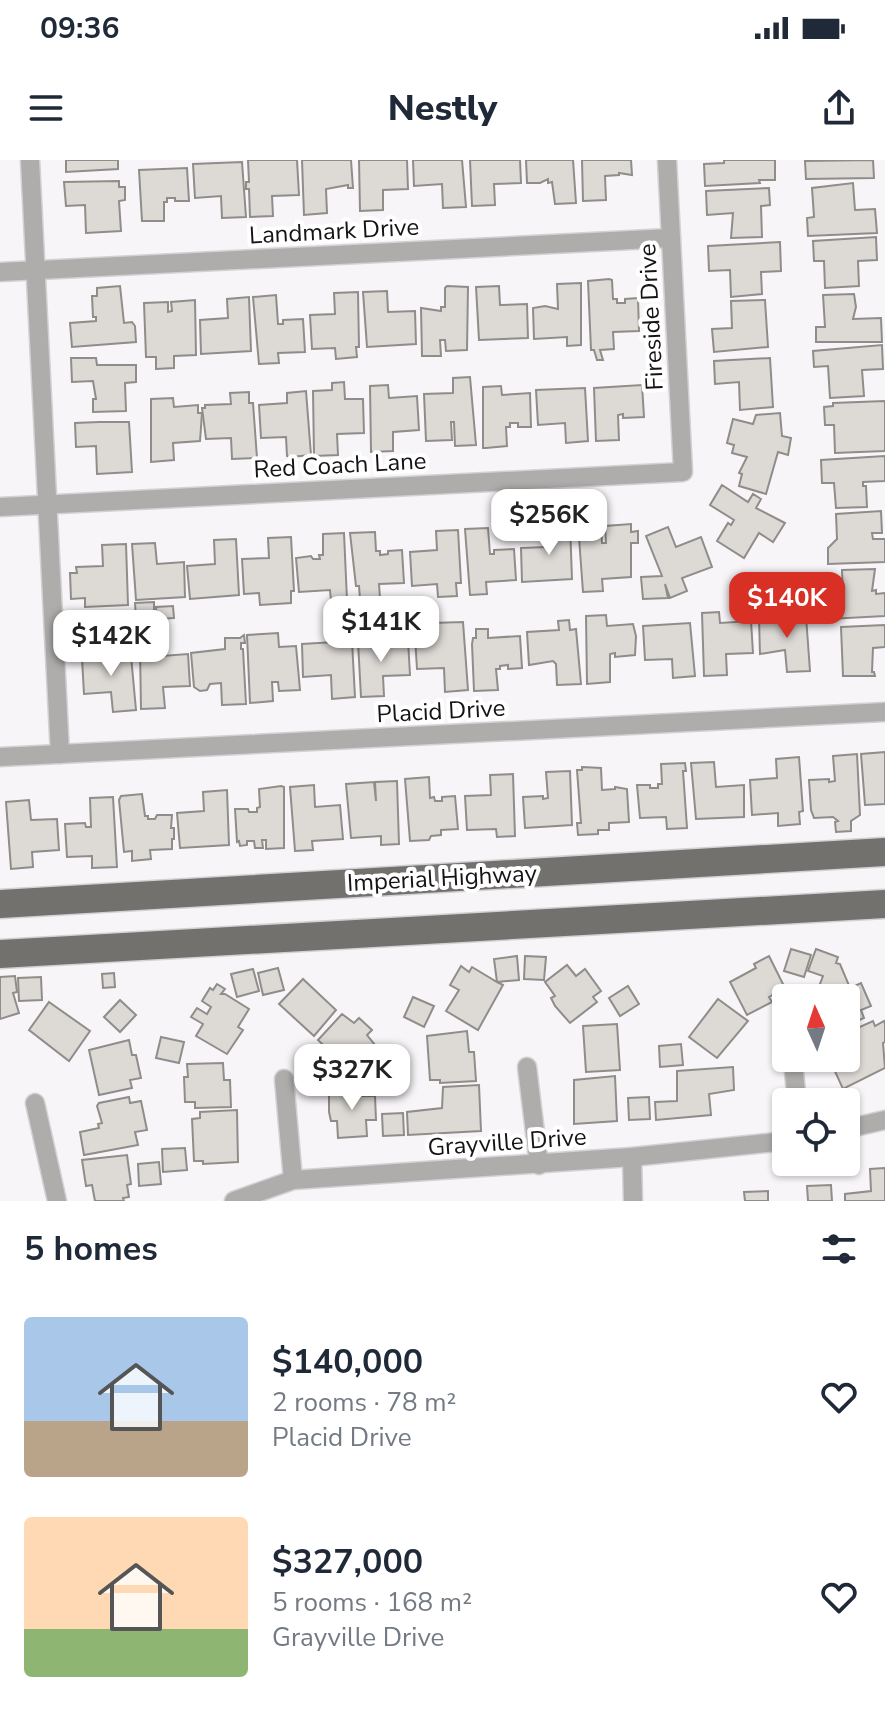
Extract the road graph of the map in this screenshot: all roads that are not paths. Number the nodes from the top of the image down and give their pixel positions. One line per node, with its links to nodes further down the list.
1 (30, 160): 4 (street)
2 (667, 160): 3 (street, Fireside Drive)
3 (671, 238): 4 (street, Landmark Drive); 6 (street, Fireside Drive)
4 (36, 270): 5 (street, Landmark Drive); 7 (street)
5 (0, 272)
6 (683, 472): 7 (street, Red Coach Lane)
7 (47, 504): 8 (street, Red Coach Lane); 10 (street)
8 (0, 507)
9 (885, 712): 10 (street, Placid Drive)
10 (60, 754): 11 (street, Placid Drive)
11 (0, 757)
12 (885, 852): 13 (main road, Imperial Highway)
13 (0, 904)
14 (885, 904): 15 (main road)
15 (0, 954)
16 (527, 1067): 23 (street)
17 (284, 1079): 24 (street)
18 (35, 1103): 25 (street)
19 (885, 1120): 20 (street)
20 (860, 1126)
21 (772, 1142): 22 (street, Grayville Drive)
22 (632, 1157): 23 (street, Grayville Drive); 27 (street)
23 (539, 1165): 24 (street, Grayville Drive)
24 (293, 1180): 26 (street, Grayville Drive)
25 (57, 1201)
26 (234, 1201)
27 (633, 1201)

